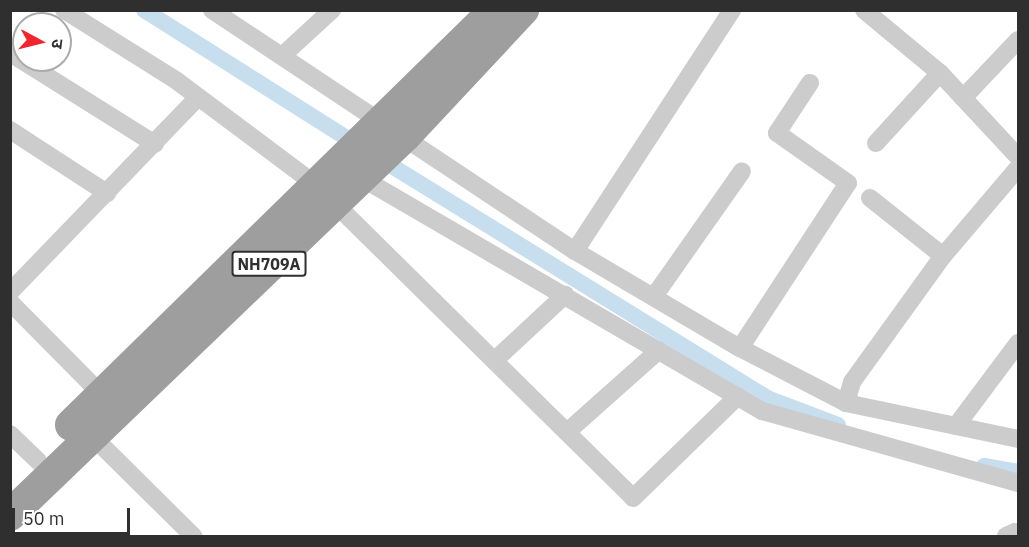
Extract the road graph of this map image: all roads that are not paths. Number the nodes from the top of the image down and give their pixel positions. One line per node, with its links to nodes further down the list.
1 (64, 10): 13 (street)
2 (332, 10): 10 (street)
3 (495, 10): 15 (highway, NH709A)
4 (524, 10): 15 (highway, NH709A)
5 (732, 10): 26 (street)
6 (864, 10): 11 (street)
7 (222, 13): 10 (street)
8 (1018, 40): 14 (street)
9 (10, 53): 18 (street)
10 (283, 55): 15 (street)
11 (940, 73): 14 (street); 17 (street)
12 (810, 83): 33 (street)
13 (198, 97): 18 (street); 24 (street)
14 (963, 98): 19 (street)
15 (394, 127): 22 (highway, NH709A); 24 (highway, NH709A); 26 (street)
16 (10, 130): 23 (street)
17 (876, 143)
18 (155, 144): 23 (street)
19 (1018, 158)
20 (1018, 168): 27 (street)
21 (742, 171): 30 (street)
22 (360, 177): 24 (highway, NH709A); 29 (street)
23 (107, 193): 28 (street)
24 (326, 193): 35 (street); 36 (highway, NH709A); 40 (highway, NH709A)
25 (870, 198): 27 (street)
26 (575, 251): 30 (street)
27 (943, 256): 38 (street)
28 (10, 292)
29 (565, 295): 34 (street); 35 (street)
30 (654, 295): 33 (street)
31 (10, 302): 36 (street)
32 (1018, 343): 39 (street)
33 (740, 348): 38 (street)
34 (659, 350): 37 (street); 41 (street)
35 (495, 360): 41 (street)
36 (101, 394): 40 (highway, NH709A)
37 (738, 396): 41 (street); 45 (street)
38 (846, 403): 39 (street)
39 (956, 426): 43 (street)
40 (83, 428): 44 (highway, NH709A); 47 (highway, NH709A); 48 (street)
41 (567, 432)
42 (10, 434): 44 (street)
43 (1018, 439)
44 (38, 461): 46 (highway, NH709A)
45 (1018, 483)
46 (10, 492)
47 (10, 515)
48 (193, 537)
49 (1006, 537): 50 (street)
50 (1017, 537)

